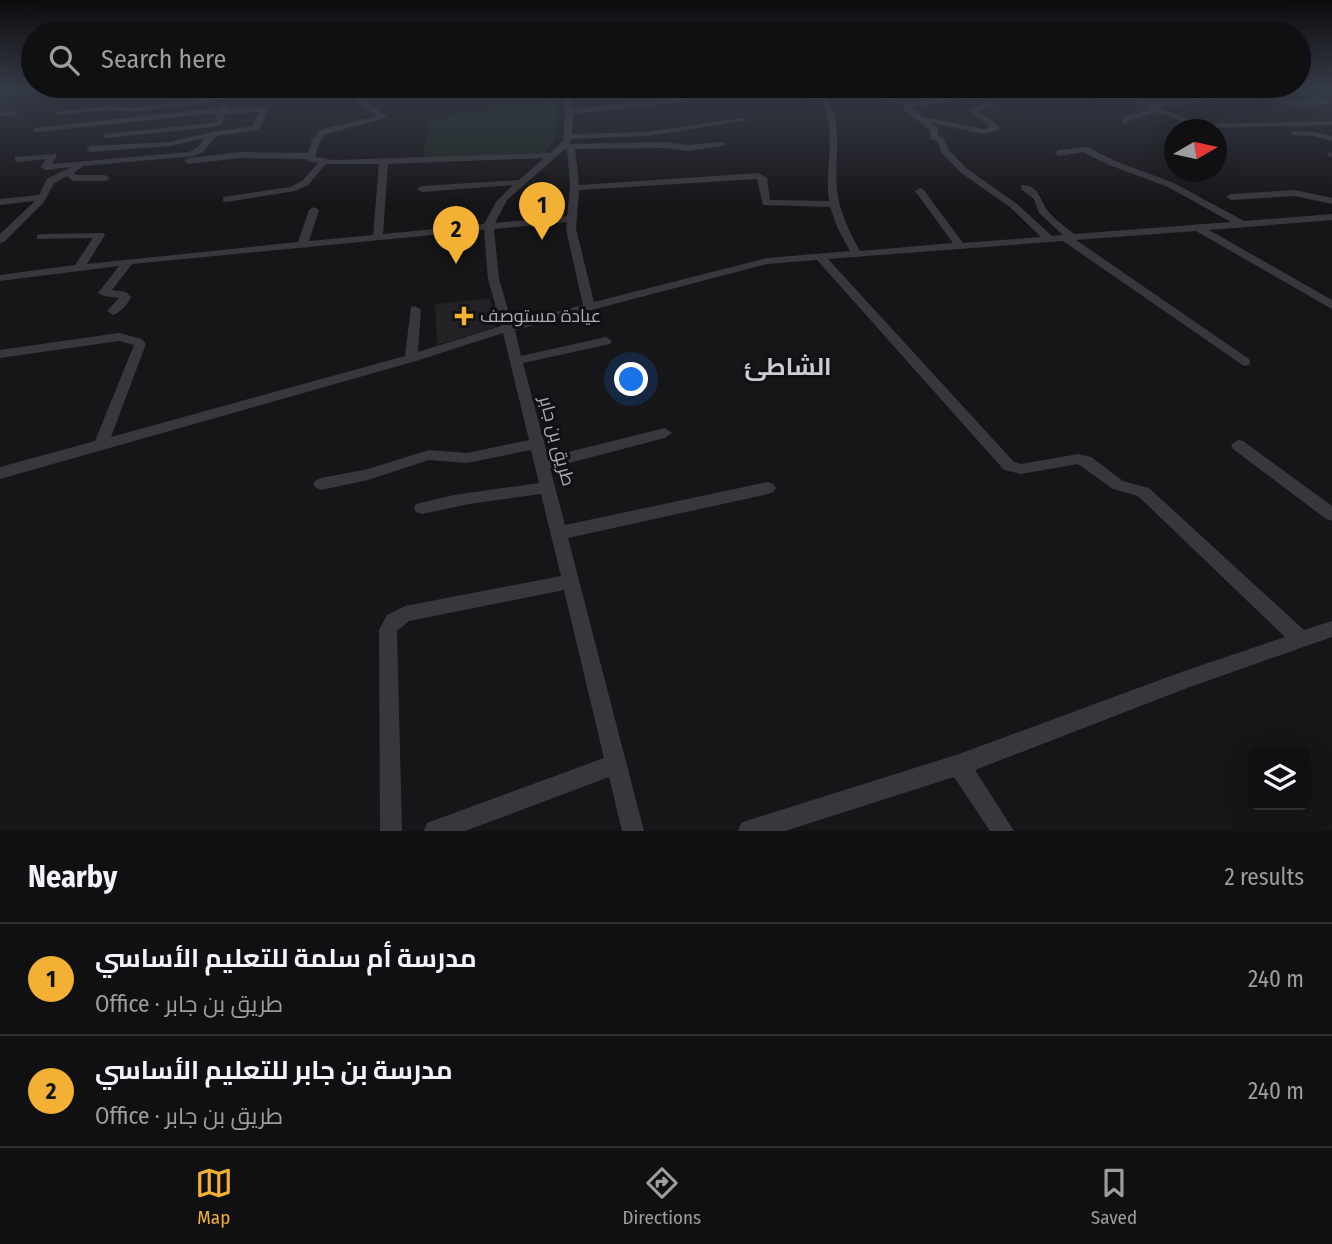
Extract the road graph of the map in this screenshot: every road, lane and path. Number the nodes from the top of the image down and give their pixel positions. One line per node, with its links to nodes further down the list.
1 (58, 128): 11 (street)
2 (186, 128): 14 (street)
3 (255, 128): 13 (street)
4 (340, 128): 20 (street)
5 (567, 128): 17 (street)
6 (690, 128): 17 (street)
7 (833, 128): 38 (street)
8 (932, 128): 49 (street)
9 (965, 128): 10 (street)
10 (994, 128)
11 (37, 130)
12 (1293, 133): 15 (street)
13 (213, 134): 18 (street); 21 (street)
14 (107, 136)
15 (1332, 139)
16 (723, 144): 17 (street)
17 (564, 147): 23 (street); 28 (street); 30 (street)
18 (90, 149)
19 (1059, 153): 42 (street)
20 (309, 156): 21 (street); 24 (street)
21 (167, 157): 25 (street)
22 (18, 159): 25 (street)
23 (384, 162): 24 (street); 47 (street)
24 (323, 163): 35 (street)
25 (81, 164): 26 (street)
26 (71, 173): 27 (street); 33 (street)
27 (105, 177)
28 (523, 182): 31 (street); 43 (street)
29 (1024, 187): 46 (street)
30 (575, 188): 38 (street); 41 (street)
31 (422, 189)
32 (920, 191): 51 (street)
33 (43, 197): 37 (street); 48 (street)
34 (1231, 197): 36 (street)
35 (226, 199)
36 (1332, 201)
37 (0, 202)
38 (834, 204): 52 (street)
39 (314, 210): 50 (street)
40 (1332, 217): 42 (street)
41 (571, 219): 43 (street); 58 (street)
42 (1240, 223): 44 (street)
43 (489, 227): 47 (street); 61 (street, طريق بن جابر)
44 (1197, 227): 46 (street); 57 (street)
45 (41, 237): 55 (street)
46 (1070, 238): 49 (street); 66 (street)
47 (377, 239): 50 (street)
48 (0, 240)
49 (1051, 240): 51 (street)
50 (302, 245): 54 (street)
51 (961, 247): 52 (street)
52 (856, 253): 53 (street)
53 (819, 256): 58 (street); 81 (street)
54 (128, 262): 55 (street); 60 (street)
55 (79, 268): 56 (street)
56 (0, 278)
57 (1332, 305)
58 (589, 307): 61 (street)
59 (415, 310): 64 (street)
60 (113, 311)
61 (508, 328): 64 (street); 65 (street, طريق بن جابر)
62 (606, 341): 65 (street)
63 (0, 354): 69 (street)
64 (411, 358): 69 (street)
65 (515, 361): 68 (street, طريق بن جابر)
66 (1244, 362)
67 (665, 433): 71 (street)
68 (538, 443): 71 (street, طريق بن جابر); 73 (street)
69 (101, 445): 72 (street)
70 (1238, 445): 77 (street)
71 (543, 464): 74 (street, طريق بن جابر)
72 (0, 473)
73 (321, 484)
74 (549, 487): 76 (street); 78 (street, طريق بن جابر)
75 (768, 488): 78 (street)
76 (422, 508)
77 (1332, 515)
78 (560, 533): 79 (street, طريق بن جابر)
79 (571, 581): 82 (street, طريق بن جابر); 84 (street)
80 (1332, 629): 81 (street)
81 (1301, 639): 83 (street)
82 (616, 764): 85 (street); 86 (street, طريق بن جابر)
83 (958, 765): 87 (street); 88 (street)
84 (391, 831)
85 (435, 831)
86 (633, 831)
87 (749, 831)
88 (1003, 831)

